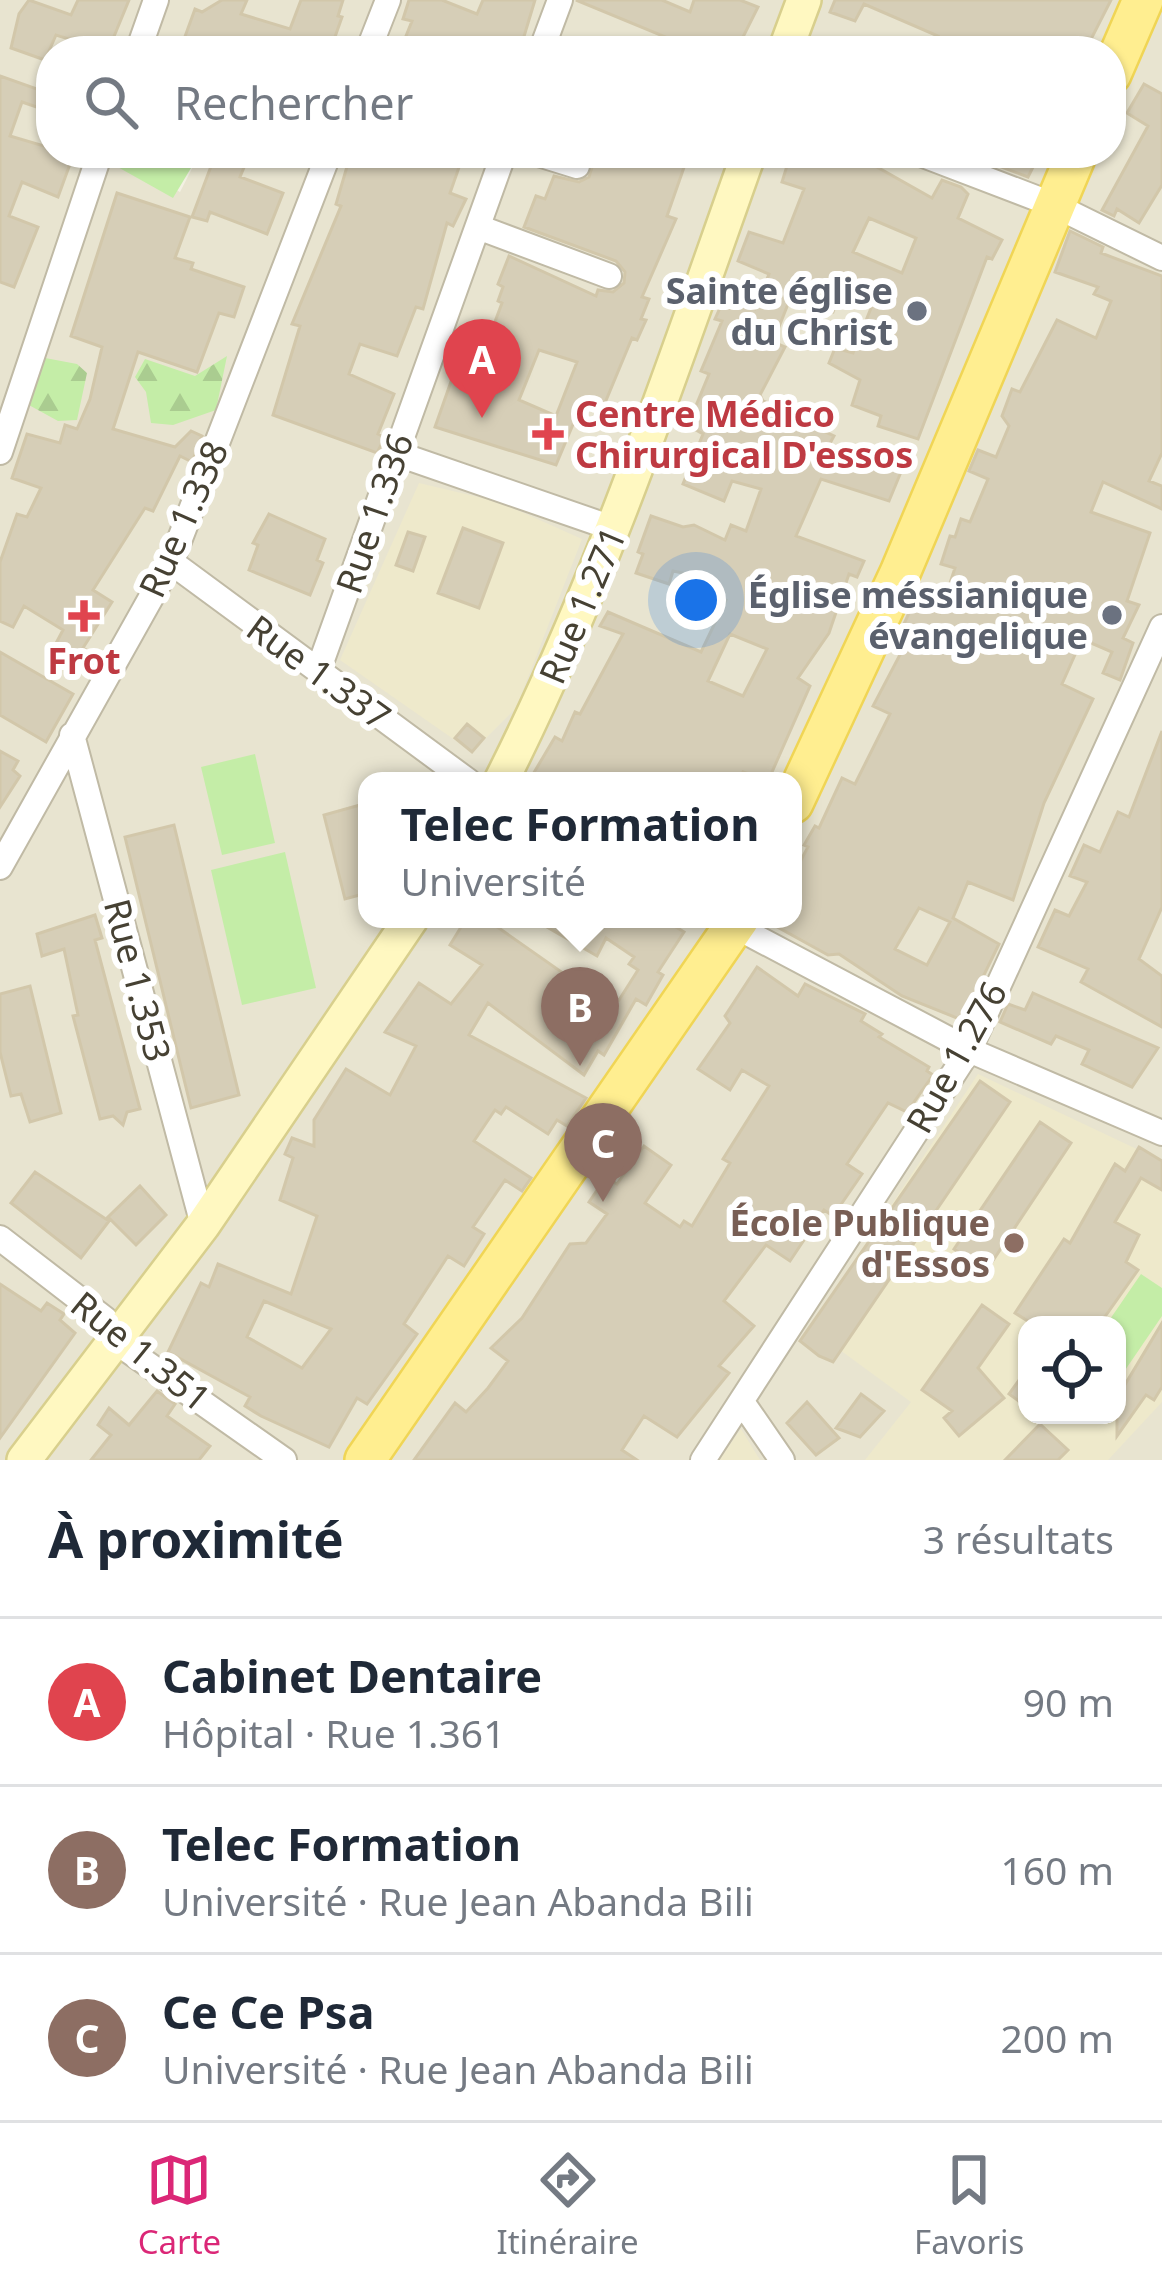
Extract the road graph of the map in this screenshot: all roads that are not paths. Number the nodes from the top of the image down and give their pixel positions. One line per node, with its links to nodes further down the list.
1 (156, 0): 6 (street)
2 (388, 0): 7 (street)
3 (560, 0): 8 (street)
4 (804, 0): 9 (street)
5 (1143, 0): 10 (main road)
6 (143, 36)
7 (374, 36)
8 (547, 36)
9 (791, 36)
10 (1126, 39)
11 (95, 168): 21 (street)
12 (323, 168): 24 (street, Rue 1.338)
13 (499, 168): 18 (street, Rue 1.336)
14 (743, 168): 23 (street, Rue 1.271)
15 (956, 168): 17 (street)
16 (1070, 168): 17 (main road)
17 (1054, 206): 19 (street); 30 (main road)
18 (478, 227): 20 (street); 22 (street, Rue 1.336)
19 (1162, 258)
20 (609, 276)
21 (0, 452)
22 (395, 453): 23 (street); 26 (street, Rue 1.336)
23 (615, 529): 29 (street, Rue 1.271)
24 (171, 562): 26 (street, Rue 1.337); 27 (street, Rue 1.338)
25 (1162, 627): 35 (street, Rue 1.276)
26 (318, 671): 28 (street, Rue 1.337)
27 (72, 735): 31 (street, Rue 1.338); 37 (street, Rue 1.353)
28 (456, 772)
29 (506, 772)
30 (802, 784)
31 (0, 867)
32 (405, 928): 37 (street)
33 (727, 928): 43 (main road)
34 (745, 928): 35 (street)
35 (969, 1050): 36 (street); 40 (street, Rue 1.276)
36 (1160, 1126)
37 (203, 1225): 39 (street)
38 (0, 1238): 39 (street, Rue 1.351)
39 (118, 1337): 41 (street); 42 (street, Rue 1.351)
40 (742, 1402): 44 (street, Rue 1.276); 45 (street)
41 (24, 1460)
42 (284, 1460)
43 (365, 1460)
44 (703, 1460)
45 (782, 1460)

